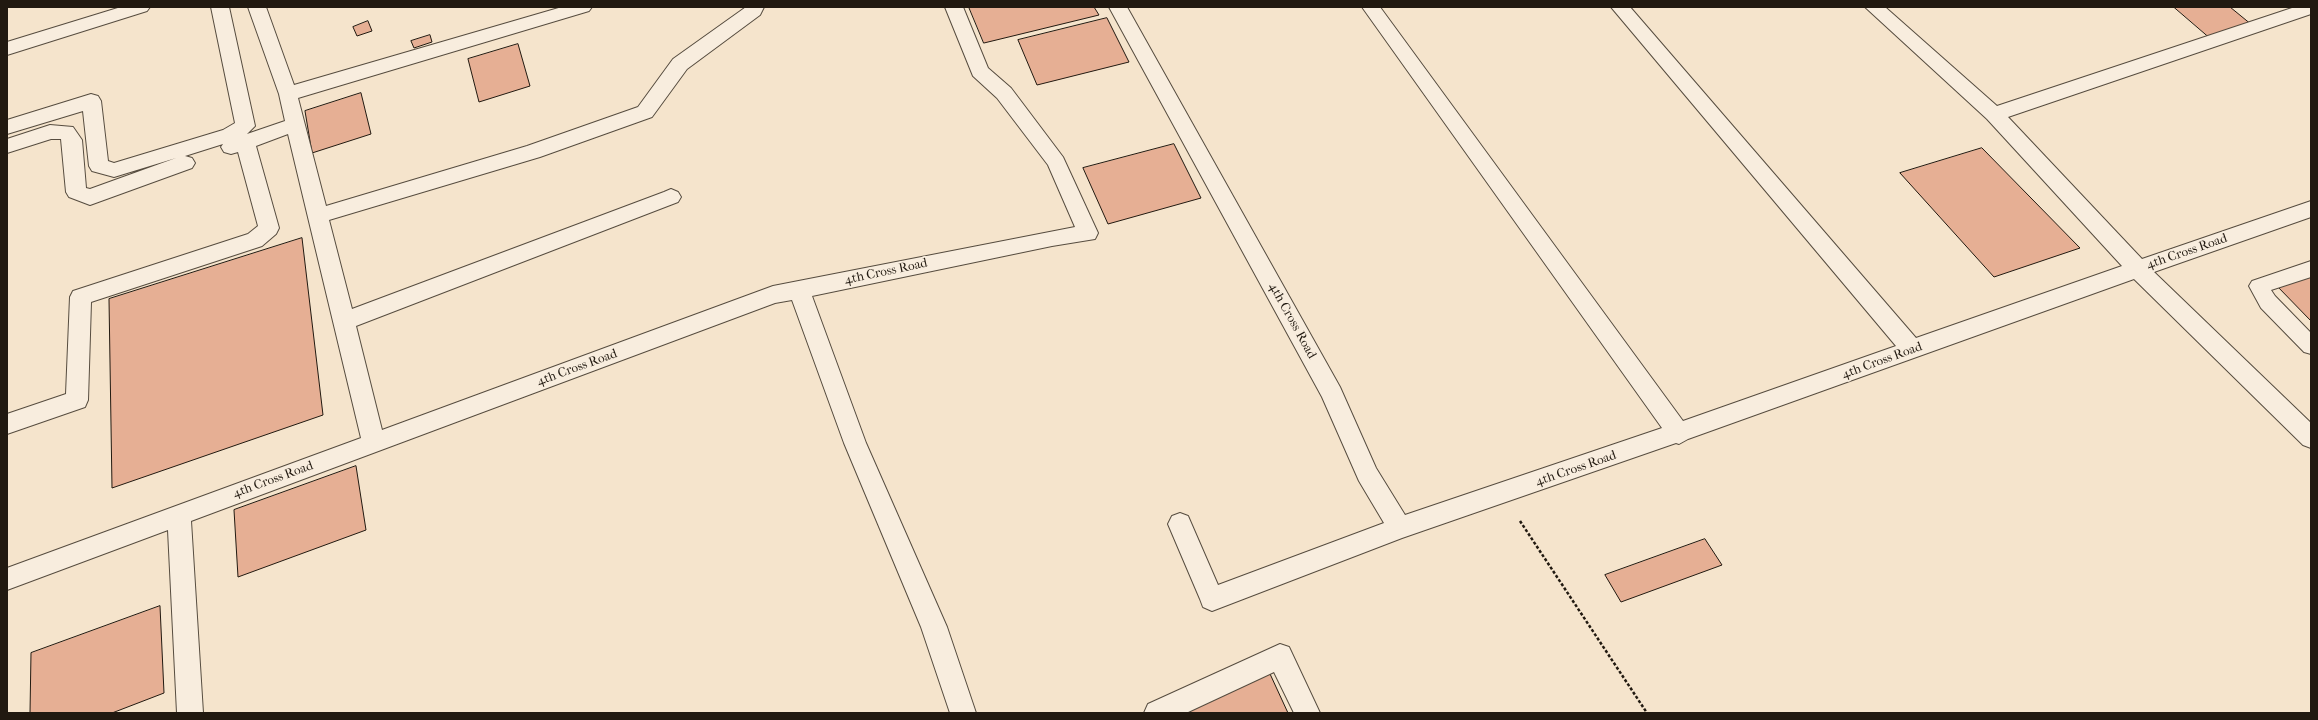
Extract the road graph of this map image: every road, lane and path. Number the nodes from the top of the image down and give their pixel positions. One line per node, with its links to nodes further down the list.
1 (116, 7): 13 (street)
2 (141, 7): 14 (street)
3 (220, 7): 18 (street)
4 (257, 7): 15 (street)
5 (584, 7): 15 (street)
6 (755, 7): 23 (street)
7 (954, 7): 26 (street, 4th Cross Road)
8 (1118, 7): 37 (street, 4th Cross Road)
9 (1371, 7): 31 (street)
10 (1620, 7): 29 (street)
11 (1875, 7): 16 (street)
12 (2311, 8): 16 (street)
13 (7, 42)
14 (7, 49)
15 (288, 94): 17 (street)
16 (1994, 114): 24 (street)
17 (296, 124): 19 (street); 23 (street)
18 (7, 126)
19 (245, 142): 20 (street); 30 (street)
20 (7, 146)
21 (671, 197): 27 (street)
22 (2311, 209): 24 (street, 4th Cross Road)
23 (318, 216): 27 (street)
24 (2138, 269): 29 (street, 4th Cross Road); 32 (street)
25 (2311, 269): 28 (lane)
26 (799, 290): 33 (street, 4th Cross Road); 40 (street)
27 (344, 321): 33 (street)
28 (2311, 346)
29 (1913, 350): 31 (street, 4th Cross Road)
30 (7, 424)
31 (1679, 434): 34 (street, 4th Cross Road)
32 (2311, 438)
33 (374, 443): 35 (street, 4th Cross Road)
34 (1502, 494): 37 (street, 4th Cross Road); 43 (path)
35 (179, 515): 38 (street, 4th Cross Road); 39 (street)
36 (1180, 524): 37 (street)
37 (1400, 528)
38 (7, 579)
39 (190, 713)
40 (963, 713)
41 (1157, 713): 42 (street)
42 (1307, 713)
43 (1647, 713)

